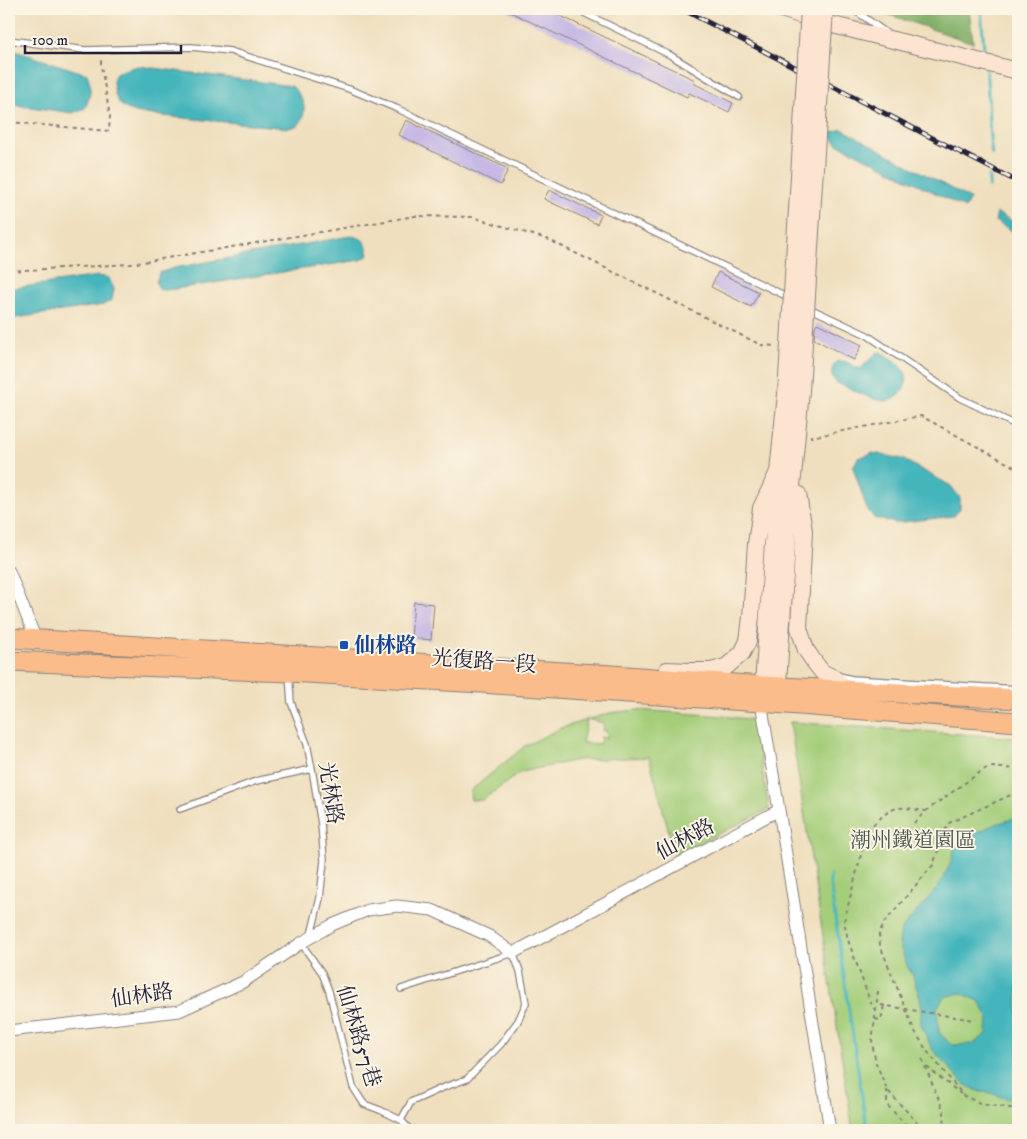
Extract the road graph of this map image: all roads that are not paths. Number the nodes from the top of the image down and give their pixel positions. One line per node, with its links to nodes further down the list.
1 (576, 9): 9 (lane)
2 (783, 9): 5 (street)
3 (809, 9): 10 (street, bridge)
4 (853, 9): 7 (lane)
5 (828, 14): 7 (street); 10 (street, bridge)
6 (9, 40): 11 (lane)
7 (899, 42): 8 (street)
8 (1018, 70)
9 (739, 97)
10 (794, 393): 12 (street)
11 (1018, 426)
12 (786, 471): 18 (street); 19 (street); 22 (street)
13 (9, 571): 15 (street)
14 (9, 638): 15 (main road, 光復路一段)
15 (36, 640): 17 (main road, 光復路一段)
16 (9, 661): 17 (main road, 光復路一段)
17 (289, 664): 19 (main road, 光復路一段); 22 (main road, 光復路一段); 25 (lane, 光林路)
18 (822, 672): 20 (lane); 21 (street)
19 (612, 675): 22 (main road, 光復路一段)
20 (1018, 689)
21 (849, 691): 22 (main road); 23 (main road)
22 (773, 698): 24 (main road); 27 (street)
23 (1018, 699)
24 (1018, 722)
25 (312, 769): 26 (lane); 28 (lane, 光林路)
26 (180, 809)
27 (779, 810): 30 (street, 仙林路); 35 (street)
28 (311, 937): 29 (street, 仙林路); 30 (street, 仙林路)
29 (301, 943): 32 (street, 仙林路); 33 (lane, 仙林路57巷)
30 (513, 953): 31 (lane); 33 (lane)
31 (401, 989)
32 (9, 1031)
33 (401, 1120): 34 (lane)
34 (410, 1130)
35 (830, 1130)

